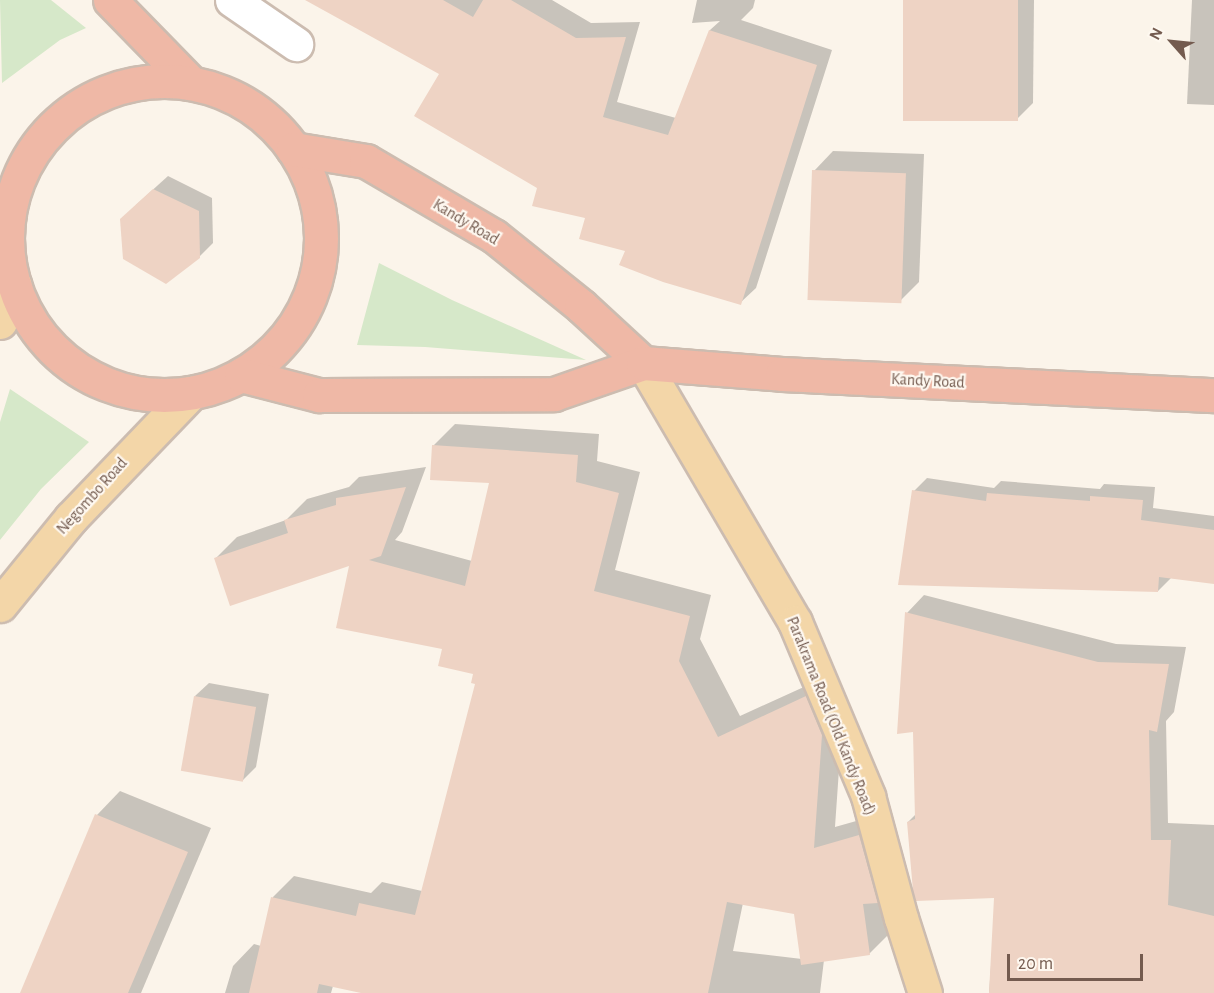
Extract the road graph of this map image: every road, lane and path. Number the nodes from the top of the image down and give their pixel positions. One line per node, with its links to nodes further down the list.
1 (110, 0): 4 (highway)
2 (232, 0): 3 (lane)
3 (296, 44)
4 (190, 83): 5 (highway); 6 (highway)
5 (293, 149): 9 (highway, Kandy Road); 10 (highway)
6 (5, 191): 7 (highway)
7 (7, 271): 8 (main road); 11 (highway)
8 (0, 322)
9 (643, 363): 10 (highway, Kandy Road); 12 (highway, Kandy Road); 14 (main road, Parakrama Road (Old Kandy Road))
10 (241, 375): 11 (highway)
11 (191, 393): 13 (main road, Negombo Road)
12 (1214, 395)
13 (0, 605)
14 (925, 993)

